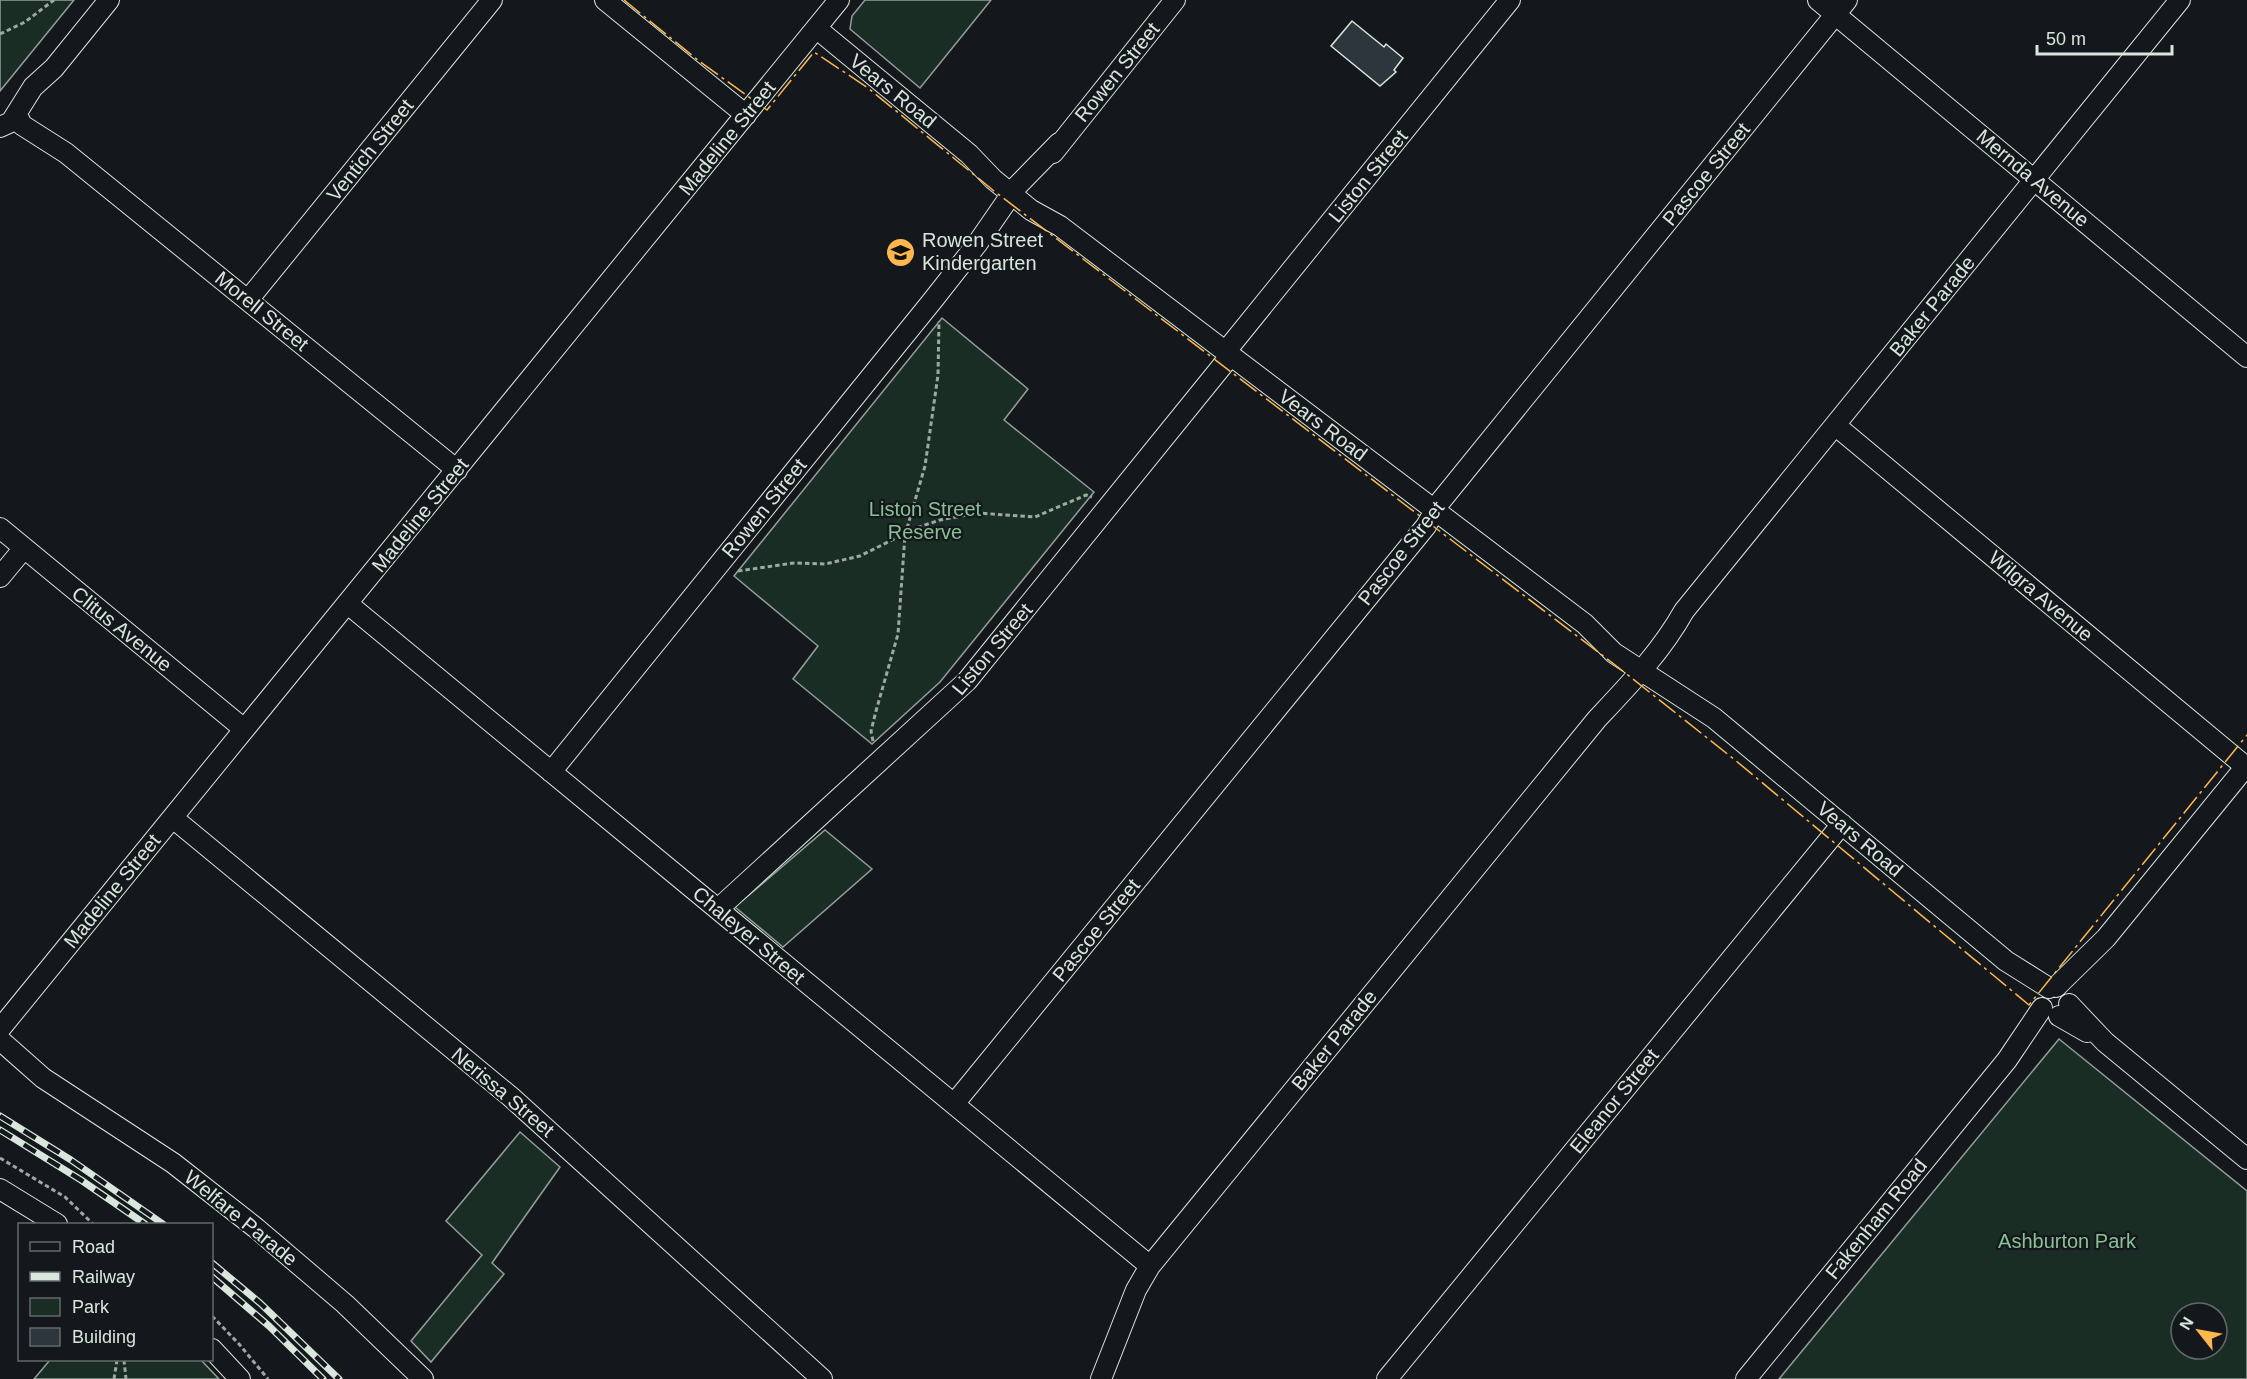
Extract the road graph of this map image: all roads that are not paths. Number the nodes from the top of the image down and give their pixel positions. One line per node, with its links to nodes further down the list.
1 (109, 0): 12 (street)
2 (492, 0): 17 (street, Ventich Street)
3 (605, 0): 11 (street)
4 (839, 0): 10 (street, Madeline Street)
5 (1175, 0): 16 (street, Rowen Street)
6 (1510, 0): 18 (street, Liston Street)
7 (1818, 0): 9 (street, Mernda Avenue)
8 (2180, 0): 15 (street, Baker Parade)
9 (1841, 7): 15 (street, Mernda Avenue); 22 (street, Pascoe Street)
10 (816, 28): 11 (street, Madeline Street); 16 (street, Vears Road)
11 (746, 115): 21 (street, Madeline Street)
12 (22, 119): 13 (street); 14 (street); 17 (street, Morell Street)
13 (0, 127)
14 (0, 142)
15 (2035, 179): 19 (street, Mernda Avenue); 20 (street, Baker Parade)
16 (1018, 193): 18 (street, Vears Road); 30 (street, Rowen Street)
17 (248, 300): 21 (street, Morell Street)
18 (1228, 353): 22 (street, Vears Road); 33 (street, Liston Street)
19 (2247, 357)
20 (1835, 425): 27 (street, Baker Parade); 29 (street, Wilgra Avenue)
21 (457, 470): 26 (street, Madeline Street)
22 (1436, 511): 27 (street, Vears Road); 39 (street, Pascoe Street)
23 (0, 528): 24 (street, Clitus Avenue)
24 (24, 548): 25 (street); 28 (street, Clitus Avenue)
25 (0, 577)
26 (348, 604): 28 (street, Madeline Street); 30 (street, Chaleyer Street)
27 (1642, 663): 32 (street, Vears Road); 43 (street, Baker Parade)
28 (244, 729): 31 (street, Madeline Street)
29 (2247, 766): 34 (street, Fakenham Road)
30 (551, 772): 33 (street, Chaleyer Street)
31 (173, 818): 35 (street, Madeline Street); 47 (street, Nerissa Street)
32 (1842, 824): 34 (street, Vears Road); 49 (street, Eleanor Street)
33 (718, 909): 39 (street, Chaleyer Street)
34 (2055, 1002): 40 (street, Vears Road); 50 (street, Fakenham Road)
35 (0, 1029)
36 (0, 1040): 38 (street, Welfare Parade)
37 (0, 1058): 38 (street, Welfare Parade)
38 (44, 1078): 46 (street, Welfare Parade)
39 (954, 1104): 43 (street, Chaleyer Street)
40 (2247, 1159)
41 (0, 1189): 42 (street)
42 (55, 1223)
43 (1150, 1266): 48 (street, Baker Parade)
44 (213, 1350): 45 (street)
45 (240, 1379)
46 (423, 1379)
47 (822, 1379)
48 (1101, 1379)
49 (1387, 1379)
50 (1746, 1379)

